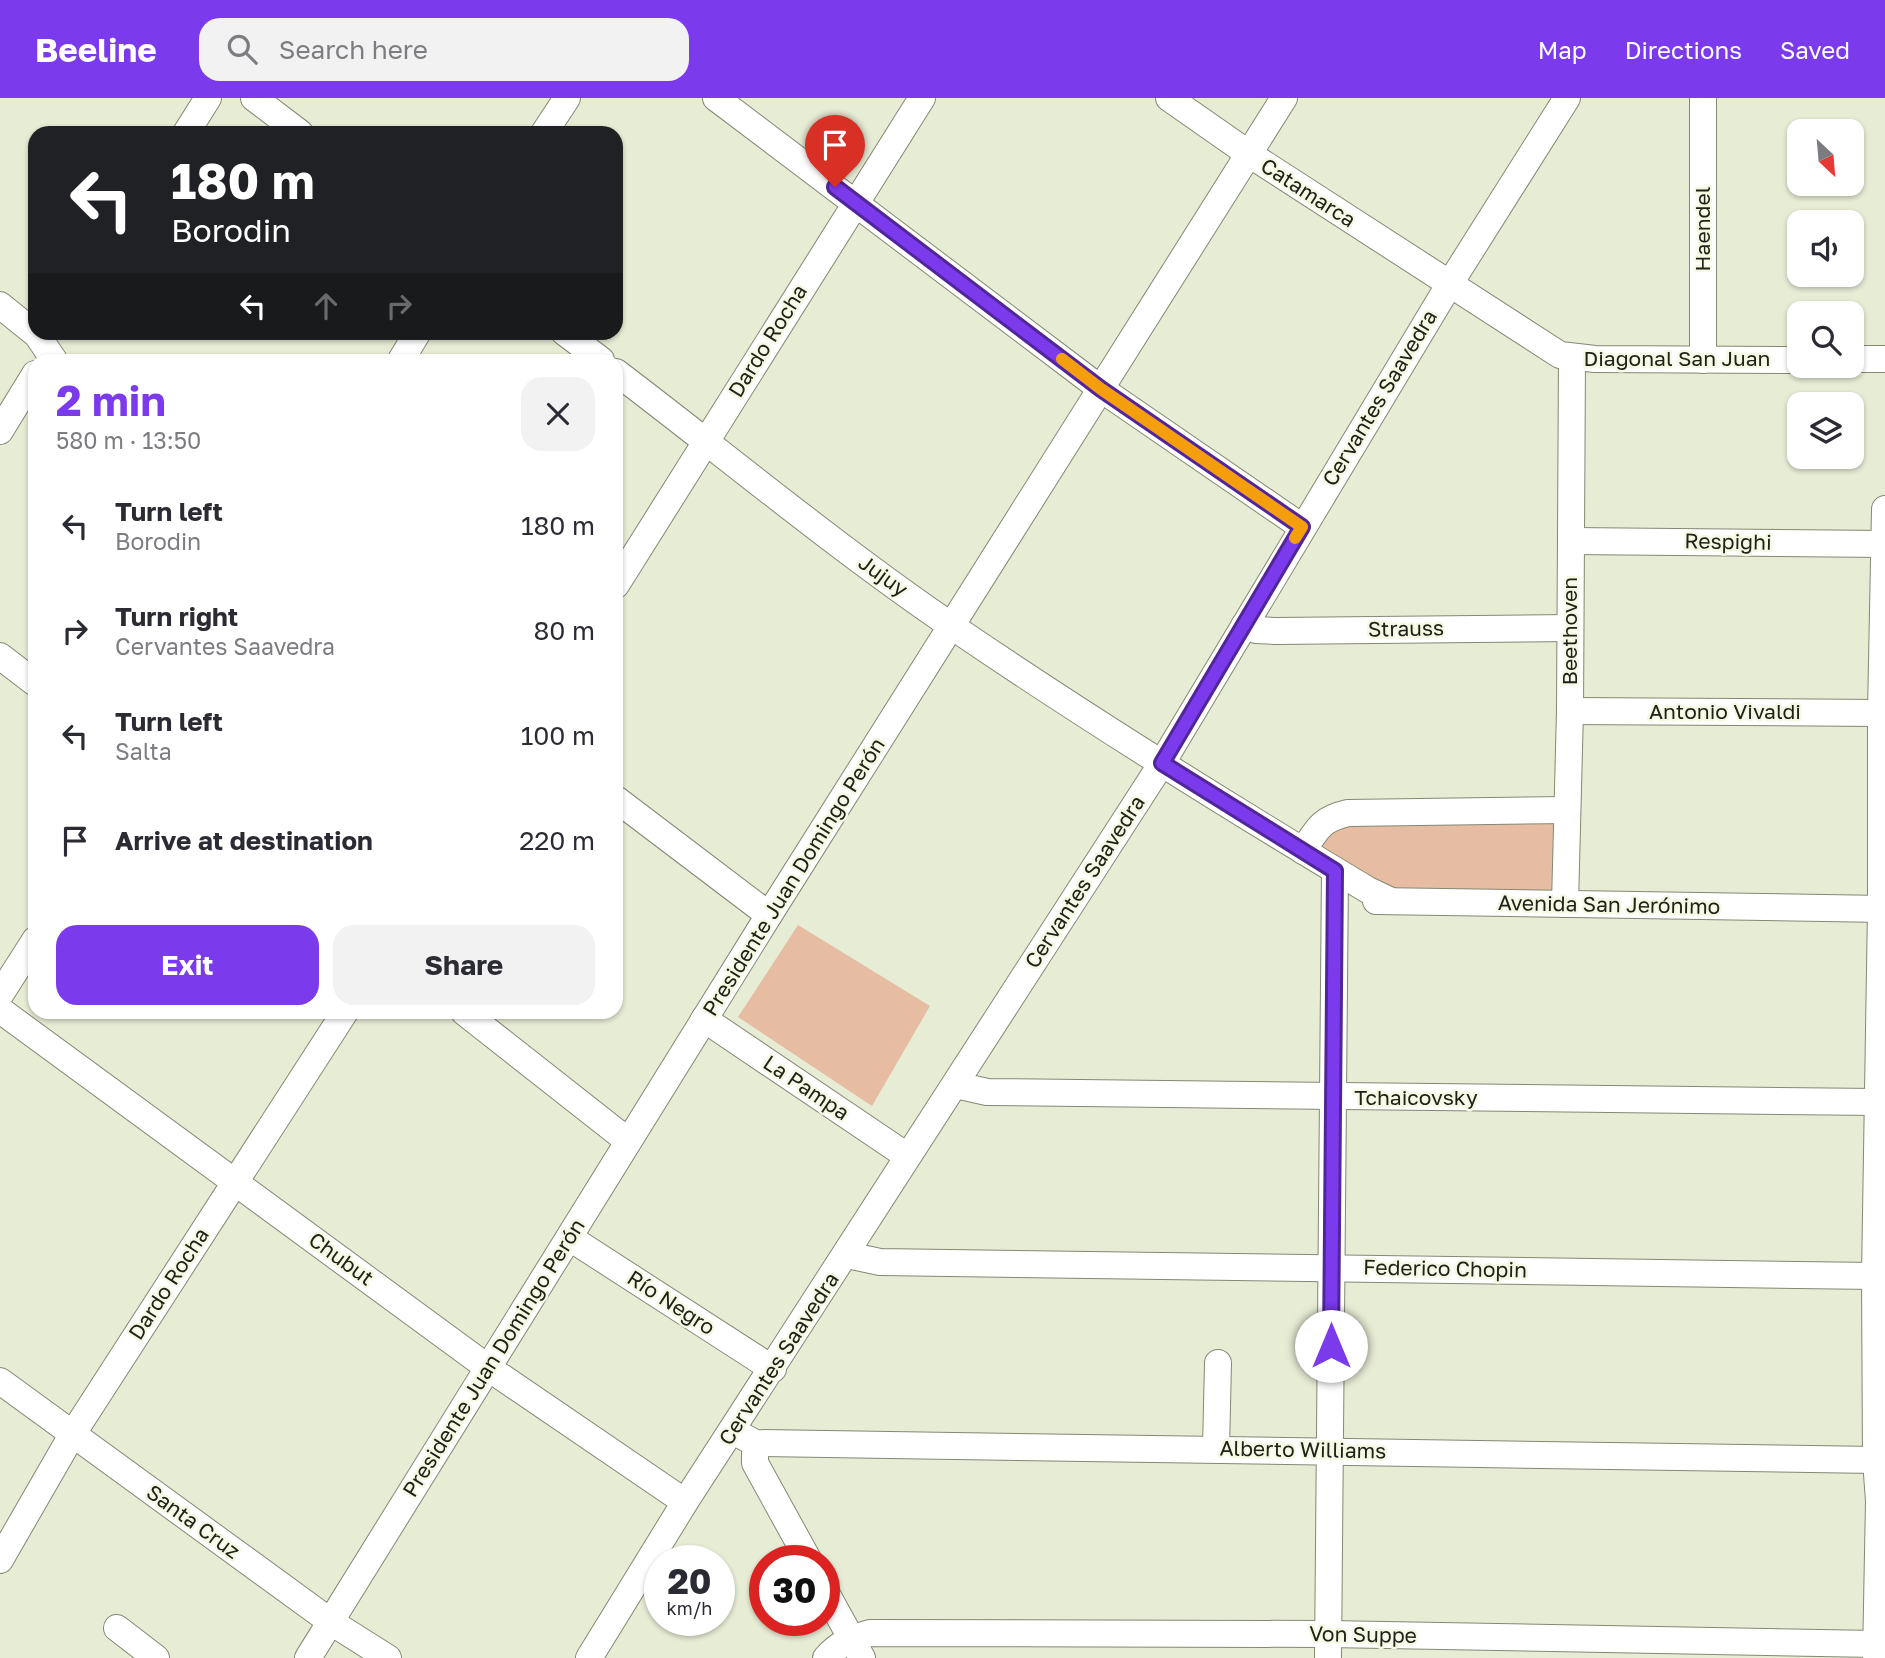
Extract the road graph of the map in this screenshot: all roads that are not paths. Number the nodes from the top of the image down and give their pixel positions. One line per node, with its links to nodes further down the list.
1 (208, 98): 10 (street)
2 (254, 98): 11 (street)
3 (567, 98): 12 (street)
4 (716, 98): 14 (street)
5 (922, 98): 14 (street, Dardo Rocha)
6 (1169, 98): 13 (street, Catamarca)
7 (1284, 98): 13 (street, Presidente Juan Domingo Perón)
8 (1567, 98): 15 (street, Cervantes Saavedra)
9 (1703, 98): 24 (street, Haendel)
10 (190, 126)
11 (291, 126)
12 (549, 126)
13 (1250, 154): 15 (street, Catamarca); 27 (street, Presidente Juan Domingo Perón)
14 (855, 202): 27 (street); 29 (street, Dardo Rocha)
15 (1449, 285): 20 (street, Diagonal San Juan); 31 (street, Cervantes Saavedra)
16 (0, 305): 17 (street)
17 (28, 328)
18 (575, 340): 19 (street)
19 (593, 354)
20 (1572, 358): 24 (street, Diagonal San Juan); 32 (street, Beethoven)
21 (1787, 359): 24 (street, Diagonal San Juan)
22 (1864, 359): 23 (street)
23 (1885, 359)
24 (1703, 360)
25 (623, 377): 29 (street, Jujuy)
26 (28, 387): 28 (street)
27 (1101, 389): 31 (street); 35 (street, Presidente Juan Domingo Perón)
28 (0, 431)
29 (705, 440): 34 (street, Dardo Rocha); 35 (street, Jujuy)
30 (1885, 509): 33 (street)
31 (1302, 527): 36 (street, Cervantes Saavedra)
32 (1571, 541): 33 (street, Respighi); 37 (street, Beethoven)
33 (1885, 544): 41 (street)
34 (623, 574)
35 (952, 626): 42 (street, Jujuy); 50 (street, Presidente Juan Domingo Perón)
36 (1244, 626): 37 (street, Strauss); 42 (street, Cervantes Saavedra)
37 (1570, 628): 40 (street, Beethoven)
38 (0, 656): 39 (street)
39 (28, 678)
40 (1570, 711): 41 (street, Antonio Vivaldi); 44 (street, Beethoven)
41 (1881, 713): 49 (street)
42 (1162, 763): 45 (street, Jujuy); 58 (street, Cervantes Saavedra)
43 (623, 804): 50 (street)
44 (1567, 810): 45 (street); 48 (street, Beethoven)
45 (1303, 851): 46 (street, Jujuy)
46 (1335, 871): 47 (street, Jujuy); 51 (street)
47 (1391, 901): 48 (street, Avenida San Jerónimo); 51 (street, Avenida San Jerónimo)
48 (1565, 904): 49 (street, Avenida San Jerónimo)
49 (1883, 909): 60 (street)
50 (769, 915): 57 (street, Presidente Juan Domingo Perón)
51 (1336, 915): 59 (street)
52 (28, 951): 53 (street)
53 (0, 995)
54 (0, 1010): 63 (street, Chubut)
55 (340, 1019): 63 (street, Dardo Rocha)
56 (473, 1019): 61 (street)
57 (704, 1019): 61 (street, Presidente Juan Domingo Perón); 62 (street, La Pampa)
58 (956, 1085): 59 (street, Tchaicovsky); 62 (street, Cervantes Saavedra)
59 (1333, 1098): 60 (street, Tchaicovsky); 66 (street)
60 (1878, 1102): 67 (street)
61 (628, 1141): 64 (street, Presidente Juan Domingo Perón)
62 (907, 1156): 65 (street, Cervantes Saavedra)
63 (235, 1182): 69 (street, Chubut); 72 (street, Dardo Rocha)
64 (570, 1238): 69 (street, Presidente Juan Domingo Perón); 70 (street, Río Negro)
65 (847, 1255): 66 (street, Federico Chopin); 70 (street, Cervantes Saavedra)
66 (1331, 1267): 67 (street, Federico Chopin); 75 (street)
67 (1875, 1276): 76 (street)
68 (1218, 1363): 74 (street)
69 (487, 1367): 77 (street, Chubut); 81 (street, Presidente Juan Domingo Perón)
70 (773, 1369): 73 (street, Cervantes Saavedra)
71 (0, 1381): 72 (street, Santa Cruz)
72 (72, 1435): 79 (street, Dardo Rocha); 81 (street, Santa Cruz)
73 (744, 1437): 74 (street, Alberto Williams); 77 (street, Cervantes Saavedra); 78 (street)
74 (1216, 1449): 75 (street, Alberto Williams)
75 (1331, 1451): 76 (street, Alberto Williams); 83 (street)
76 (1876, 1460): 85 (street)
77 (685, 1502): 89 (street, Cervantes Saavedra)
78 (800, 1545)
79 (0, 1560)
80 (840, 1618): 84 (street)
81 (331, 1622): 87 (street, Presidente Juan Domingo Perón); 88 (street, Santa Cruz)
82 (117, 1628): 86 (street)
83 (1328, 1646): 84 (street, Von Suppe); 85 (street, Von Suppe)
84 (857, 1648): 90 (street)
85 (1876, 1651)
86 (156, 1658)
87 (308, 1658)
88 (388, 1658)
89 (589, 1658)
90 (826, 1658)

